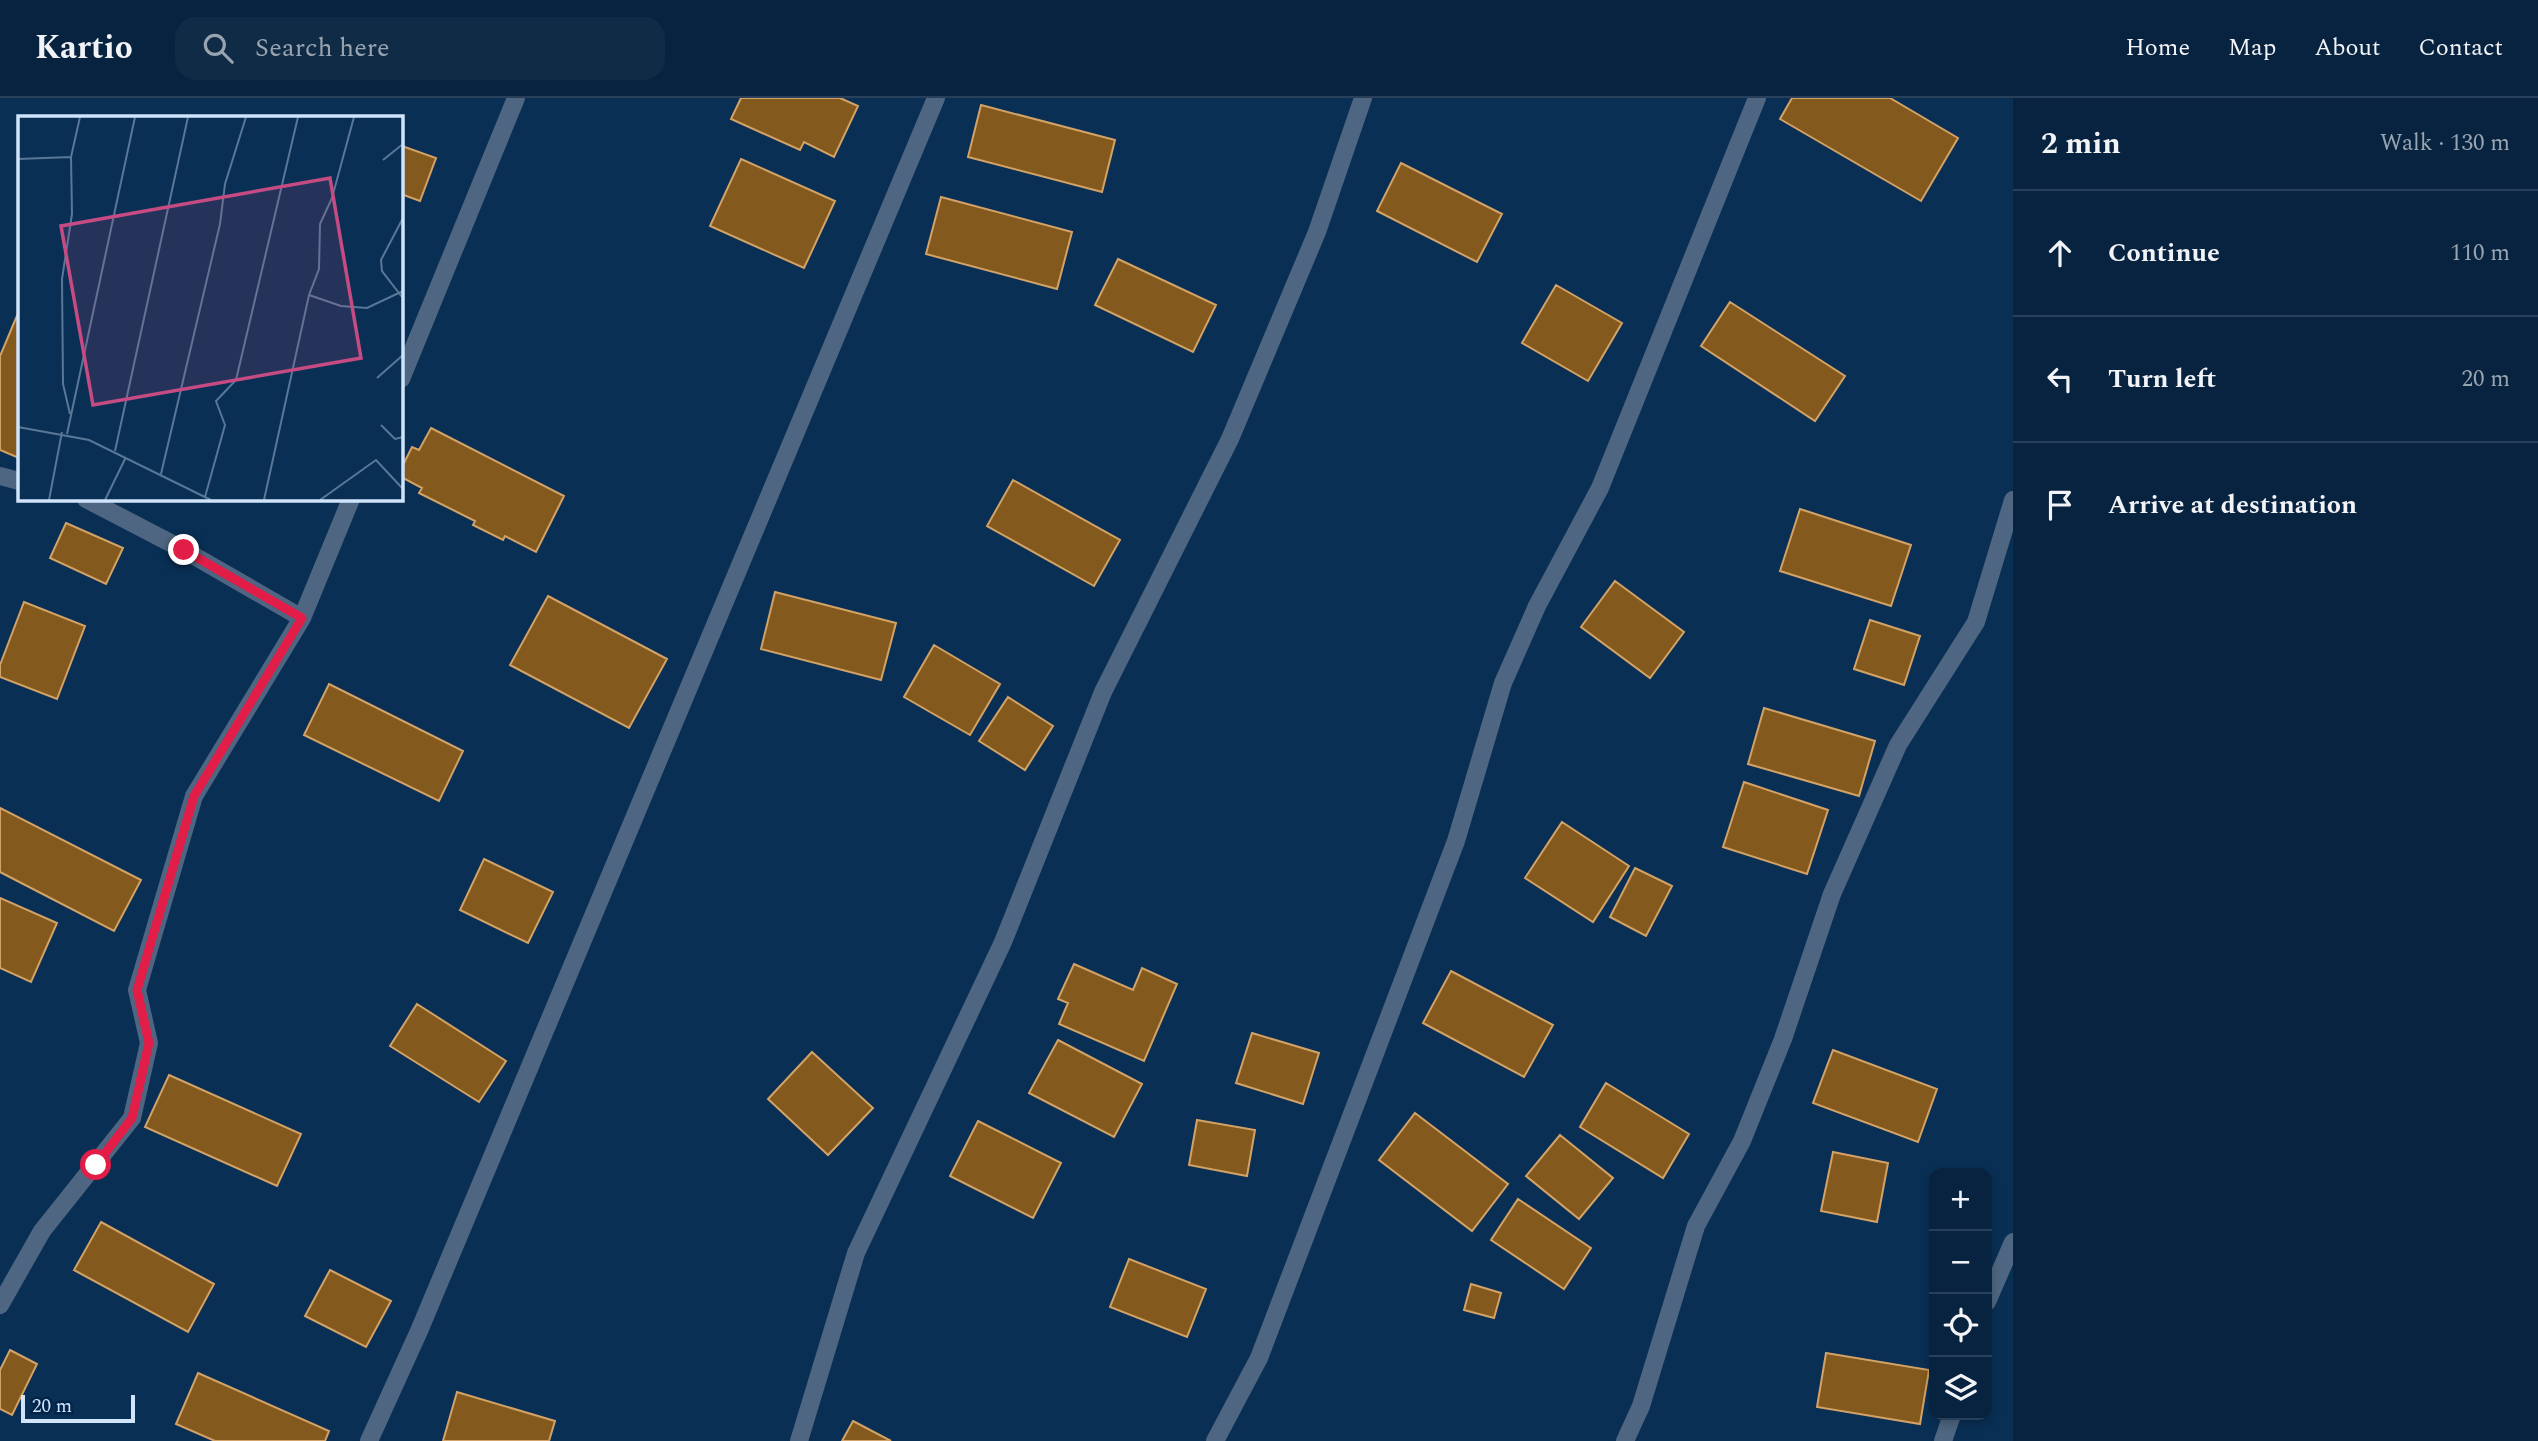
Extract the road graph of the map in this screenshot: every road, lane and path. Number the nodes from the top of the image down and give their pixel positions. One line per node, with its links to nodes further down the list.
1 (516, 98): 5 (street)
2 (936, 98): 16 (street)
3 (1363, 98): 17 (street)
4 (1757, 98): 18 (street)
5 (402, 377)
6 (0, 476): 7 (street)
7 (18, 481)
8 (88, 500): 11 (street)
9 (351, 500): 11 (street)
10 (2013, 500): 19 (street)
11 (302, 618): 14 (street)
12 (2013, 1242): 13 (street)
13 (1990, 1294)
14 (0, 1305)
15 (1950, 1420): 20 (street)
16 (369, 1441)
17 (799, 1441)
18 (1215, 1441)
19 (1625, 1441)
20 (1943, 1441)

